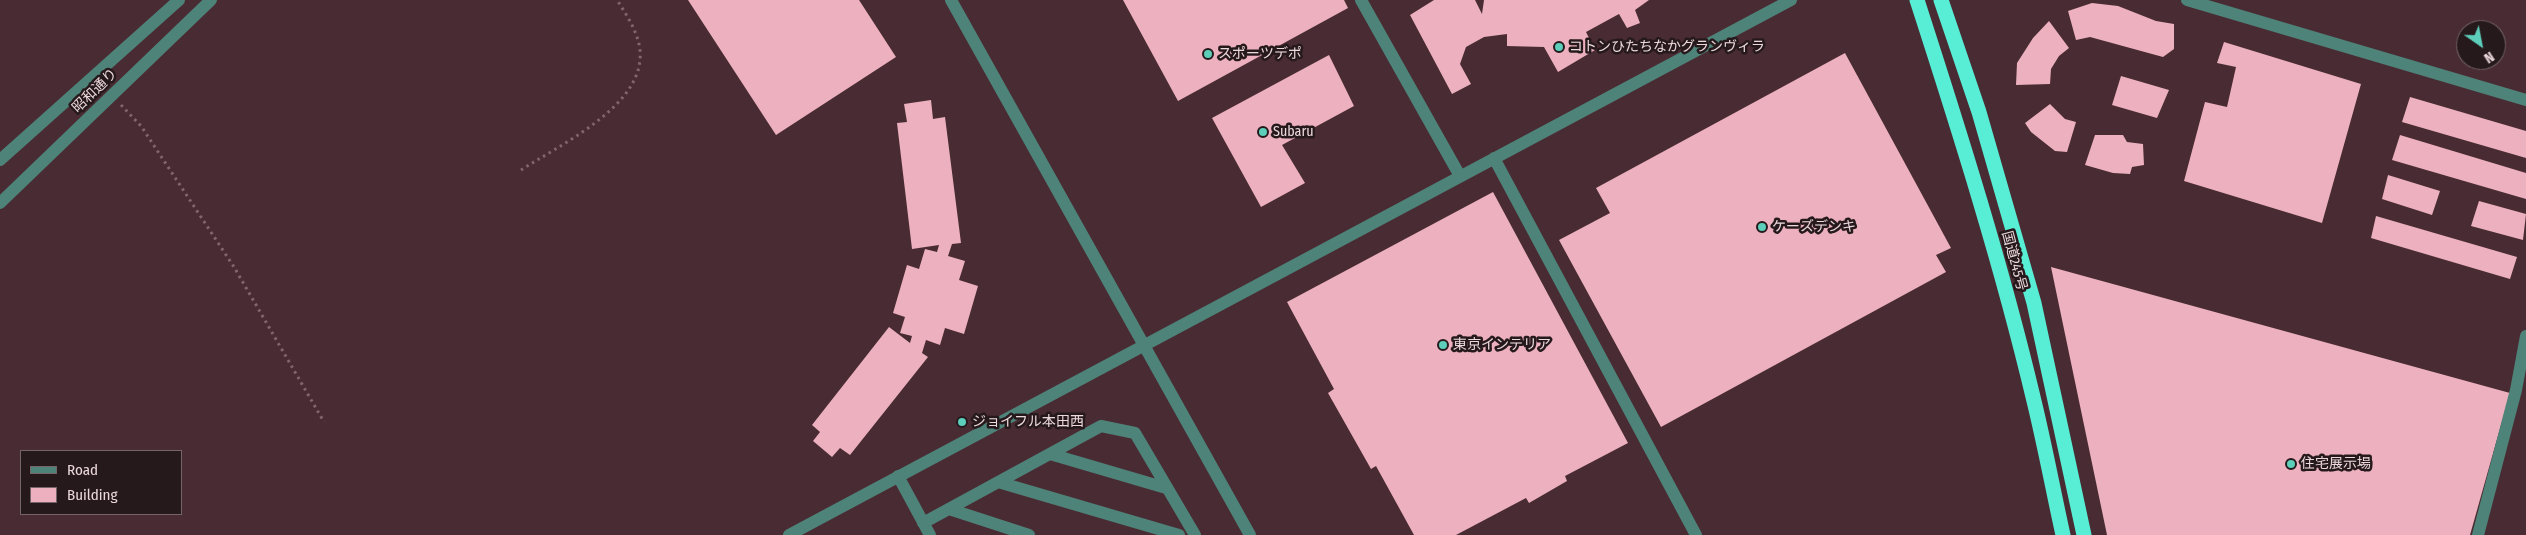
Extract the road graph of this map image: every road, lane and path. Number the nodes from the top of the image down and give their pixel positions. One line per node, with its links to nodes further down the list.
1 (179, 0): 13 (street, 昭和通り)
2 (211, 0): 10 (street, 昭和通り)
3 (616, 0): 14 (path)
4 (951, 0): 18 (street)
5 (1361, 0): 15 (street)
6 (1790, 0): 12 (street)
7 (1917, 0): 33 (highway, 国道245号)
8 (1941, 0): 34 (highway, 国道245号)
9 (2187, 0): 11 (street)
10 (112, 95): 16 (street, 昭和通り); 19 (path)
11 (2526, 100)
12 (1494, 158): 15 (street); 32 (street)
13 (0, 160)
14 (521, 170)
15 (1460, 176): 18 (street)
16 (0, 203)
17 (2526, 336): 35 (street)
18 (1144, 345): 21 (street); 31 (street)
19 (324, 422)
20 (1050, 454): 22 (street); 23 (street); 23 (street)
21 (898, 476): 25 (street); 26 (street)
22 (998, 482): 24 (street); 29 (street)
23 (1166, 488): 30 (street)
24 (949, 509): 25 (street); 28 (street)
25 (923, 523): 27 (street)
26 (788, 535)
27 (930, 535)
28 (1028, 535)
29 (1179, 535)
30 (1194, 535)
31 (1250, 535)
32 (1696, 535)
33 (2063, 535)
34 (2084, 535)
35 (2478, 535)

